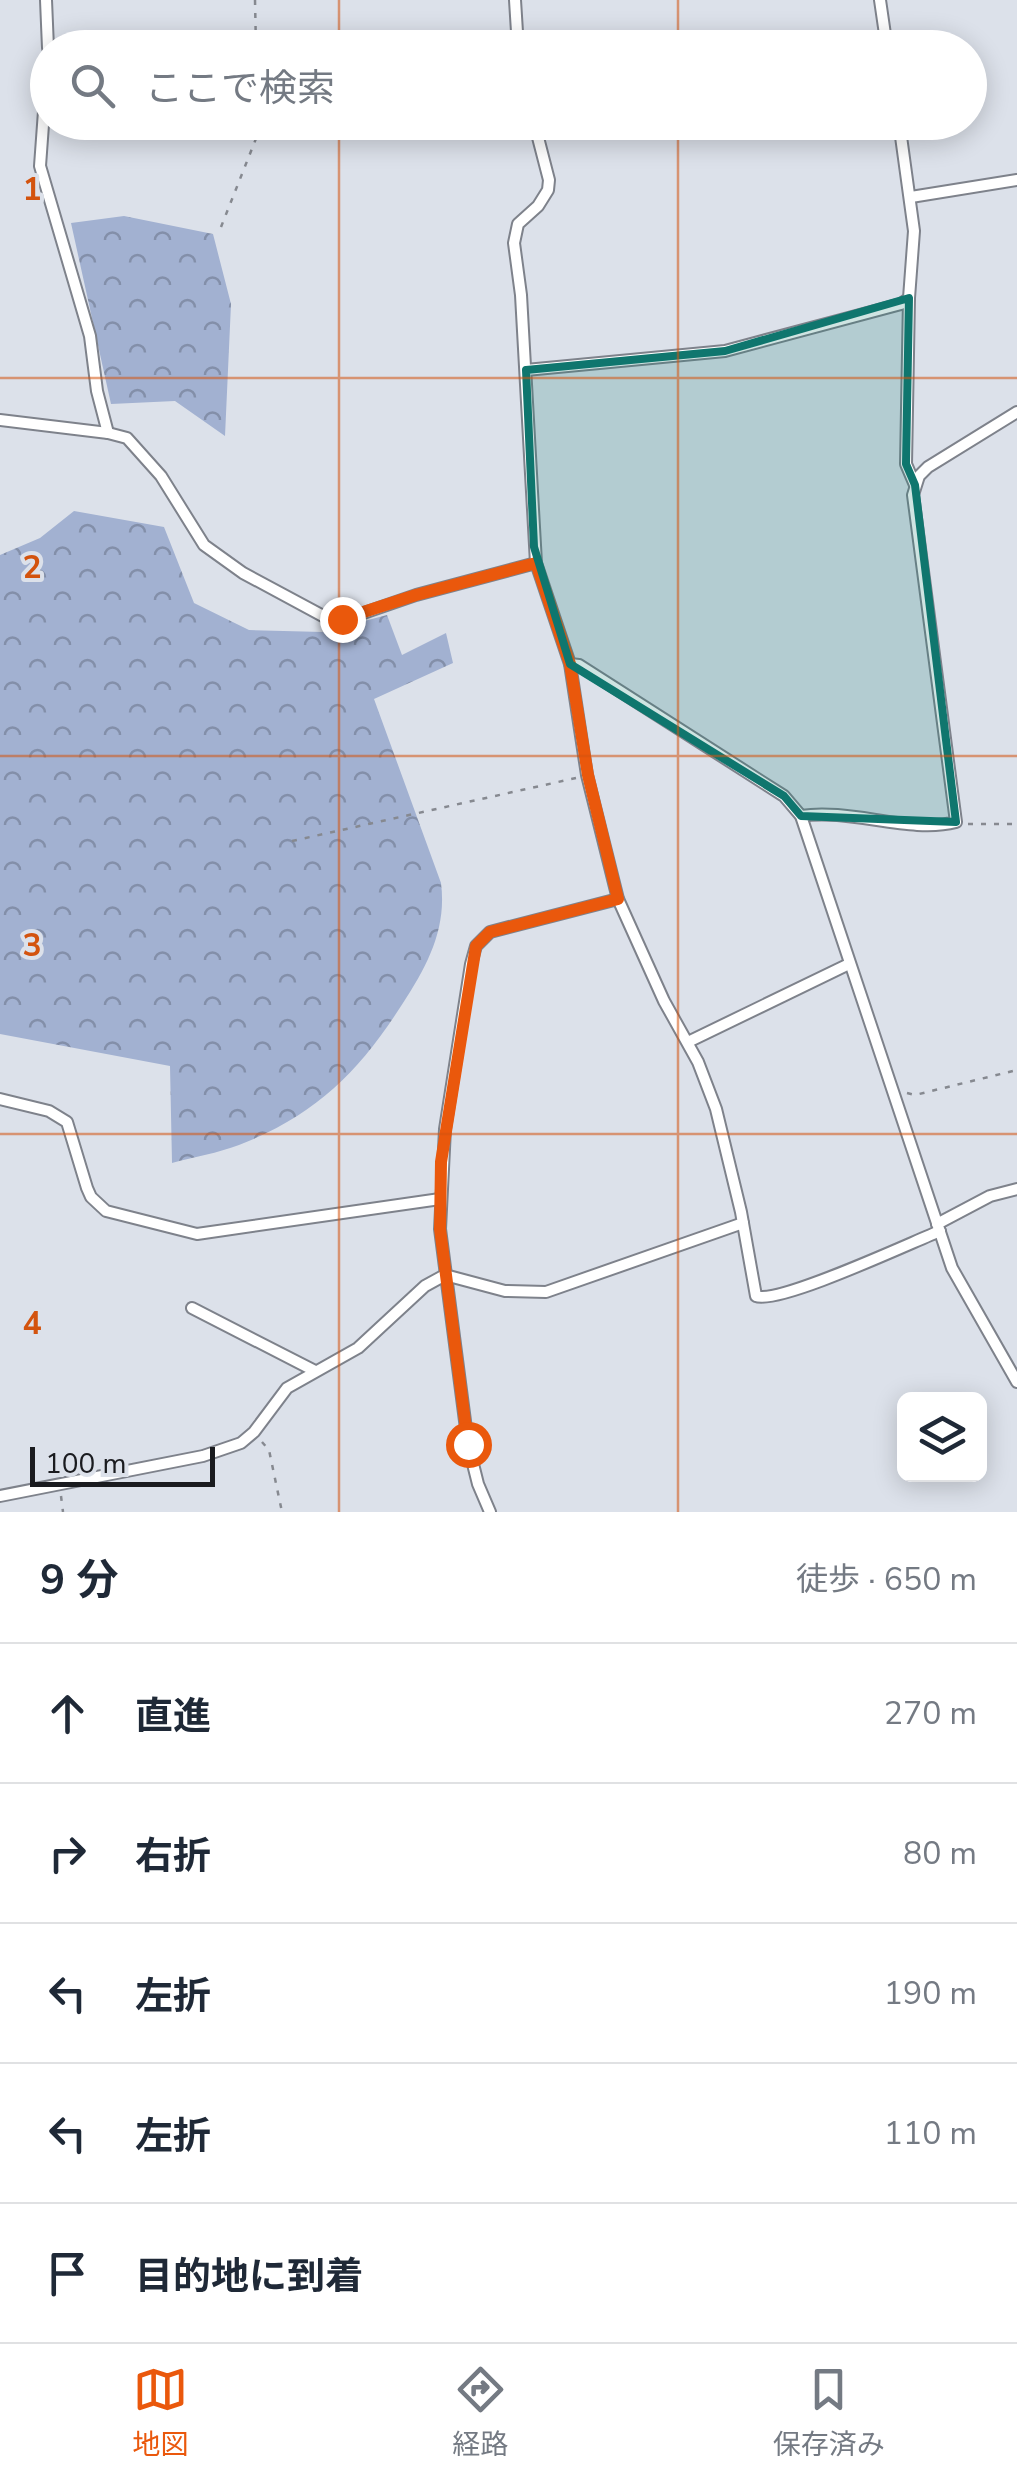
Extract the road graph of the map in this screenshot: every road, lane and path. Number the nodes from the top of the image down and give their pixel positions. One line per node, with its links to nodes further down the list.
1 (46, 0): 5 (street)
2 (254, 0): 6 (path)
3 (515, 0): 7 (street)
4 (880, 0): 8 (street)
5 (47, 30)
6 (255, 30)
7 (517, 30)
8 (885, 30)
9 (42, 140): 20 (street)
10 (255, 140): 15 (path)
11 (538, 140): 17 (street)
12 (902, 140): 14 (street)
13 (1017, 180): 14 (street)
14 (910, 197): 16 (street)
15 (221, 227)
16 (909, 298): 17 (street); 21 (street)
17 (526, 370): 22 (street)
18 (1017, 412): 21 (street)
19 (0, 420): 20 (street)
20 (108, 432): 22 (street)
21 (915, 484): 26 (street)
22 (536, 563): 23 (street)
23 (570, 664): 24 (street); 25 (street)
24 (588, 775): 28 (path); 29 (street)
25 (800, 816): 26 (street); 30 (street)
26 (956, 822): 27 (path)
27 (1017, 824)
28 (292, 841)
29 (618, 899): 31 (street); 36 (street)
30 (849, 964): 31 (street); 33 (street)
31 (688, 1042): 37 (street)
32 (1017, 1070): 33 (path)
33 (892, 1090): 38 (street)
34 (0, 1099): 36 (street)
35 (1017, 1189): 38 (street)
36 (440, 1199): 39 (street)
37 (743, 1223): 38 (street); 39 (street)
38 (938, 1228): 42 (street)
39 (445, 1275): 41 (street); 48 (street)
40 (192, 1308): 41 (street)
41 (315, 1371): 43 (street)
42 (1017, 1382)
43 (254, 1432): 44 (street); 47 (path)
44 (60, 1484): 45 (street); 46 (path)
45 (0, 1496)
46 (64, 1512)
47 (282, 1512)
48 (490, 1512)

